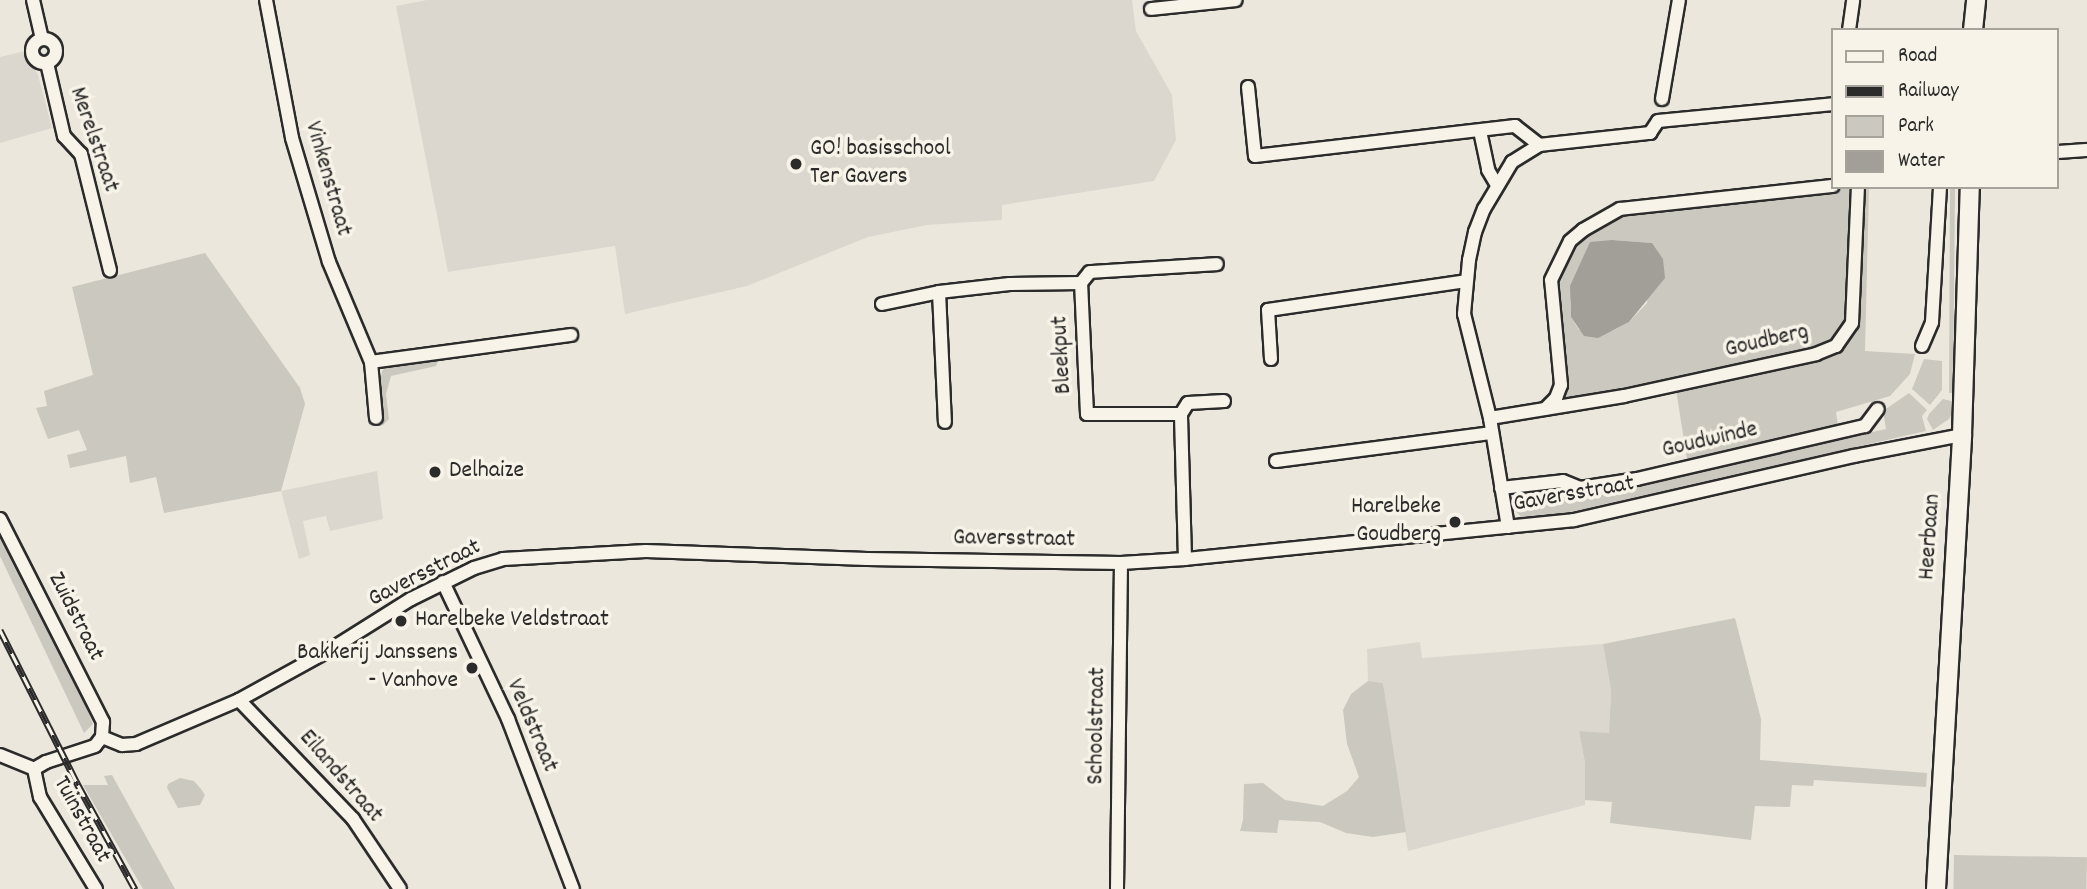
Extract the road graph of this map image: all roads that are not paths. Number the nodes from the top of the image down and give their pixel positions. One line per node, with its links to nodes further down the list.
1 (33, 0): 23 (street, Merelstraat)
2 (267, 0): 31 (street, Vinkenstraat)
3 (1236, 0): 7 (street)
4 (1679, 0): 11 (street)
5 (1853, 0): 8 (street)
6 (1976, 0): 9 (street)
7 (1151, 9)
8 (1849, 28)
9 (1973, 28)
10 (1248, 87): 13 (street)
11 (1662, 99)
12 (1832, 104): 14 (street)
13 (1480, 131): 14 (street); 17 (street)
14 (1539, 145): 17 (street)
15 (2087, 150): 16 (street)
16 (2059, 152)
17 (1497, 185): 24 (street)
18 (1832, 186): 33 (street)
19 (1858, 189): 33 (street, Goudberg)
20 (1940, 189): 29 (street)
21 (1970, 189): 40 (street, Heerbaan)
22 (1217, 264): 25 (street, Bleekput)
23 (110, 270)
24 (1466, 281): 30 (street); 37 (street)
25 (1081, 283): 26 (street, Bleekput); 35 (street, Bleekput)
26 (939, 292): 27 (street, Bleekput); 38 (street)
27 (882, 304)
28 (571, 335): 31 (street)
29 (1922, 346)
30 (1271, 359)
31 (370, 362): 36 (street, Vinkenstraat)
32 (1224, 401): 35 (street, Bleekput)
33 (1545, 409): 37 (street, Goudberg)
34 (1878, 409): 42 (street, Goudwinde)
35 (1181, 414): 45 (street)
36 (376, 418)
37 (1490, 418): 39 (street)
38 (945, 422)
39 (1492, 433): 41 (street); 42 (street)
40 (1962, 435): 44 (street, Gaversstraat); 56 (street, Heerbaan)
41 (1276, 461)
42 (1502, 488): 44 (street)
43 (0, 519): 49 (street, Zuidstraat)
44 (1508, 527): 45 (street, Gaversstraat)
45 (1185, 559): 46 (street, Gaversstraat)
46 (1121, 563): 47 (street, Gaversstraat); 55 (street, Schoolstraat)
47 (443, 582): 48 (street, Gaversstraat); 54 (street, Veldstraat)
48 (239, 700): 49 (street, Gaversstraat); 53 (street, Eilandstraat)
49 (102, 737): 51 (street)
50 (0, 755): 51 (street)
51 (34, 769): 52 (street, Tuinstraat)
52 (96, 889)
53 (400, 889)
54 (573, 889)
55 (1117, 889)
56 (1936, 889)

